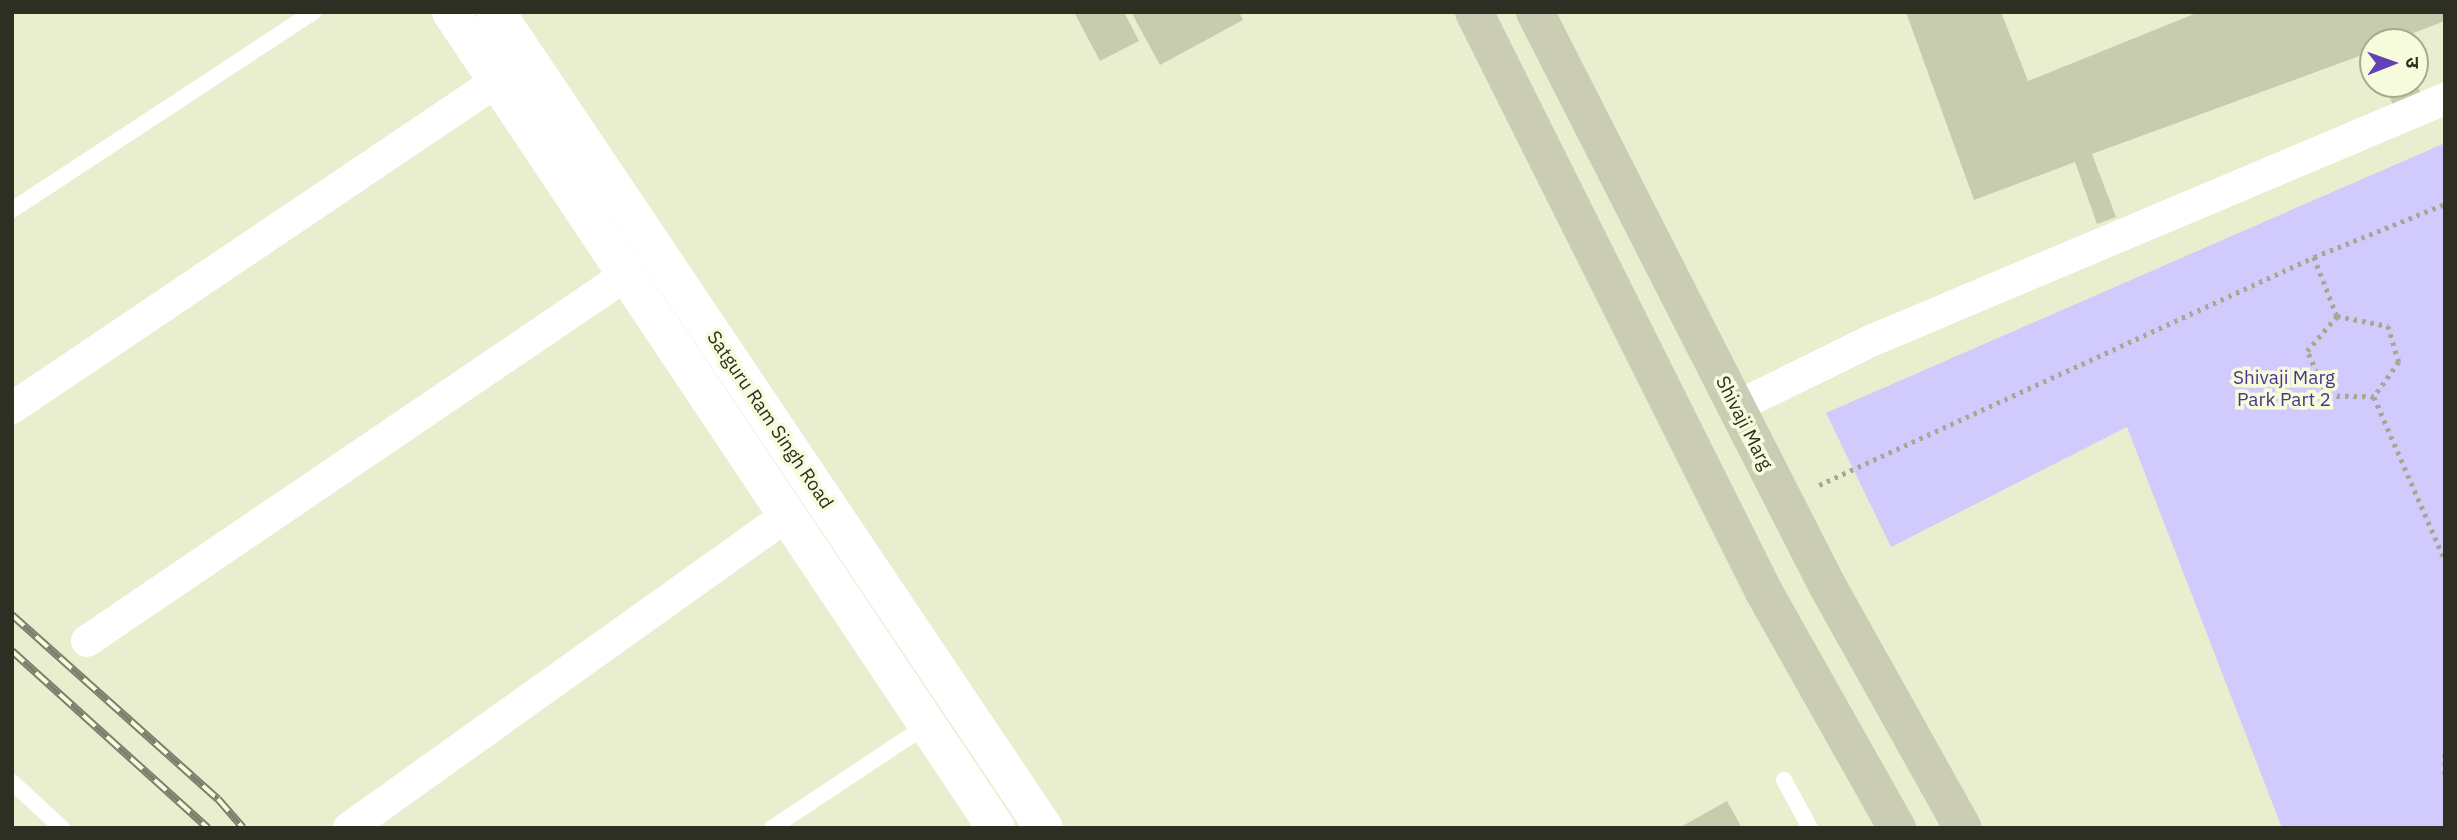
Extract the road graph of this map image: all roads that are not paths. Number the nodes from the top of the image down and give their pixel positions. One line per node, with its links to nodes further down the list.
1 (314, 12): 8 (lane)
2 (452, 12): 6 (street, Satguru Ram Singh Road)
3 (496, 12): 21 (street, Satguru Ram Singh Road)
4 (1474, 12): 23 (main road)
5 (1535, 12): 10 (main road, Shivaji Marg)
6 (497, 81): 9 (street, Satguru Ram Singh Road); 11 (street)
7 (2445, 100): 10 (street)
8 (12, 210)
9 (626, 275): 12 (street, Satguru Ram Singh Road); 13 (street)
10 (1736, 407): 24 (main road, Shivaji Marg)
11 (12, 408)
12 (786, 516): 14 (street, Satguru Ram Singh Road); 19 (street)
13 (87, 641)
14 (927, 726): 17 (street, Satguru Ram Singh Road); 20 (lane)
15 (1784, 780): 22 (lane)
16 (12, 782): 18 (lane)
17 (986, 824)
18 (62, 828)
19 (349, 828)
20 (772, 828)
21 (1044, 828)
22 (1810, 828)
23 (1897, 828)
24 (1963, 828)

